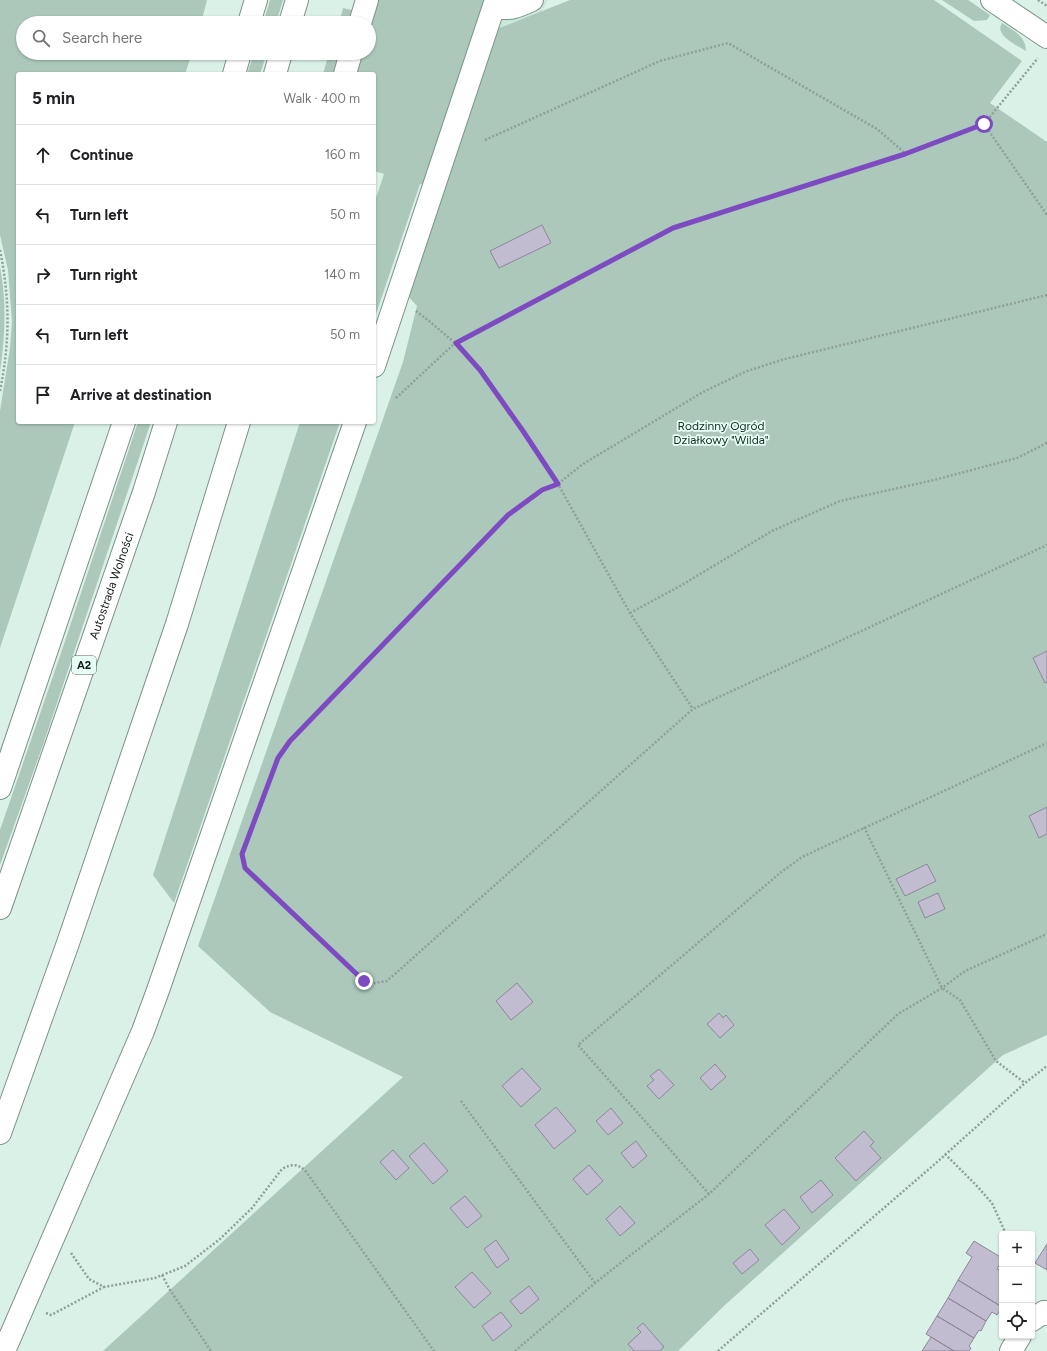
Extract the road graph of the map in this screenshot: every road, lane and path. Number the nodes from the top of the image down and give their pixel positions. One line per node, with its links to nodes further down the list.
1 (256, 0): 9 (main road)
2 (297, 0): 10 (main road)
3 (367, 0): 11 (main road)
4 (532, 0): 7 (main road)
5 (992, 0): 12 (main road)
6 (1038, 0): 8 (path)
7 (495, 3): 26 (main road)
8 (1047, 6)
9 (251, 16)
10 (292, 16)
11 (362, 16)
12 (1047, 36)
13 (1039, 57): 20 (path)
14 (238, 60): 17 (main road)
15 (279, 60): 18 (main road)
16 (349, 60): 19 (main road)
17 (235, 72)
18 (276, 72)
19 (346, 72)
20 (984, 124): 22 (path); 23 (path)
21 (485, 140): 22 (path)
22 (905, 154): 27 (path)
23 (1047, 215)
24 (0, 250): 29 (path)
25 (1047, 295): 36 (path)
26 (398, 298): 27 (path); 28 (main road)
27 (456, 343): 30 (path); 36 (path)
28 (376, 360)
29 (0, 391)
30 (396, 398)
31 (123, 424): 41 (main road)
32 (165, 424): 43 (main road, Autostrada Wolności / A2)
33 (238, 424): 49 (main road)
34 (354, 424): 52 (main road)
35 (1047, 443): 38 (path)
36 (558, 484): 38 (path); 39 (path)
37 (1047, 545): 39 (path)
38 (630, 613): 39 (path)
39 (693, 709)
40 (1047, 743): 42 (path)
41 (0, 788)
42 (864, 827): 45 (path); 51 (path)
43 (0, 908)
44 (1047, 934): 45 (path)
45 (942, 988): 47 (path); 51 (path)
46 (1047, 1067): 47 (path)
47 (1025, 1083): 50 (path)
48 (461, 1101): 55 (path)
49 (0, 1133)
50 (945, 1154): 53 (path); 65 (path)
51 (709, 1194): 55 (path)
52 (56, 1231): 56 (path); 57 (main road)
53 (1005, 1231)
54 (162, 1275): 56 (path); 62 (path); 63 (path)
55 (595, 1283): 64 (path)
56 (104, 1287): 57 (path)
57 (24, 1303): 61 (main road)
58 (1047, 1314): 59 (main road)
59 (1035, 1318)
60 (1018, 1339): 66 (main road)
61 (4, 1351)
62 (211, 1351)
63 (434, 1351)
64 (515, 1351)
65 (718, 1351)
66 (1012, 1351)

